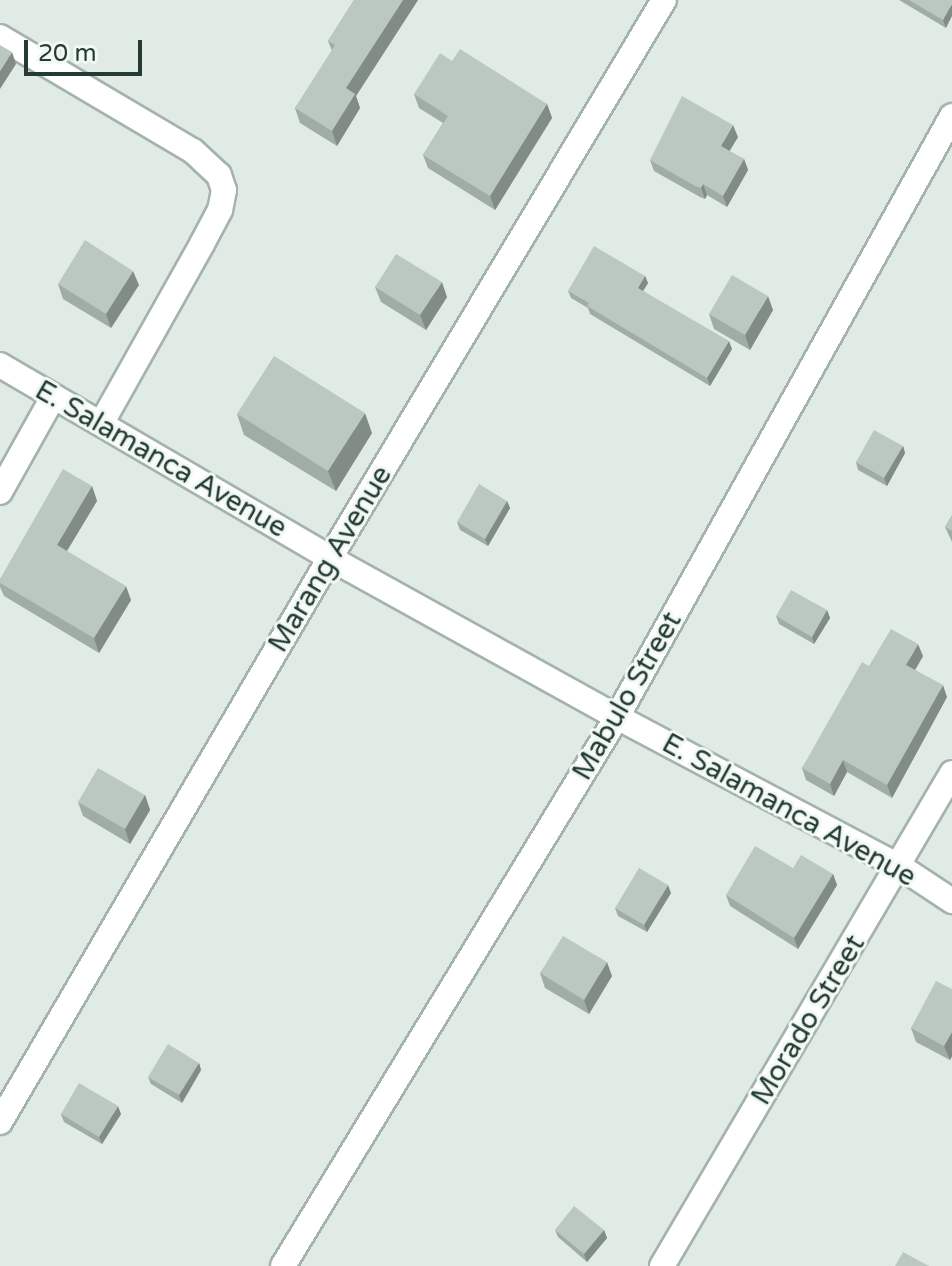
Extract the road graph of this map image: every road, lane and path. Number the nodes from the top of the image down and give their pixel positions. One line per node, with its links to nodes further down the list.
1 (664, 0): 8 (street, Marang Avenue)
2 (0, 37): 6 (street)
3 (952, 116): 9 (street, Mabulo Street)
4 (0, 365): 5 (street, E. Salamanca Avenue)
5 (53, 397): 6 (street, E. Salamanca Avenue); 7 (street)
6 (102, 422): 8 (street, E. Salamanca Avenue)
7 (0, 492)
8 (330, 558): 9 (street, E. Salamanca Avenue); 13 (street, Marang Avenue)
9 (617, 717): 11 (street, E. Salamanca Avenue); 14 (street, Mabulo Street)
10 (952, 773): 11 (street, Morado Street)
11 (899, 866): 12 (street, E. Salamanca Avenue); 15 (street, Morado Street)
12 (952, 901)
13 (0, 1122)
14 (283, 1266)
15 (662, 1266)

